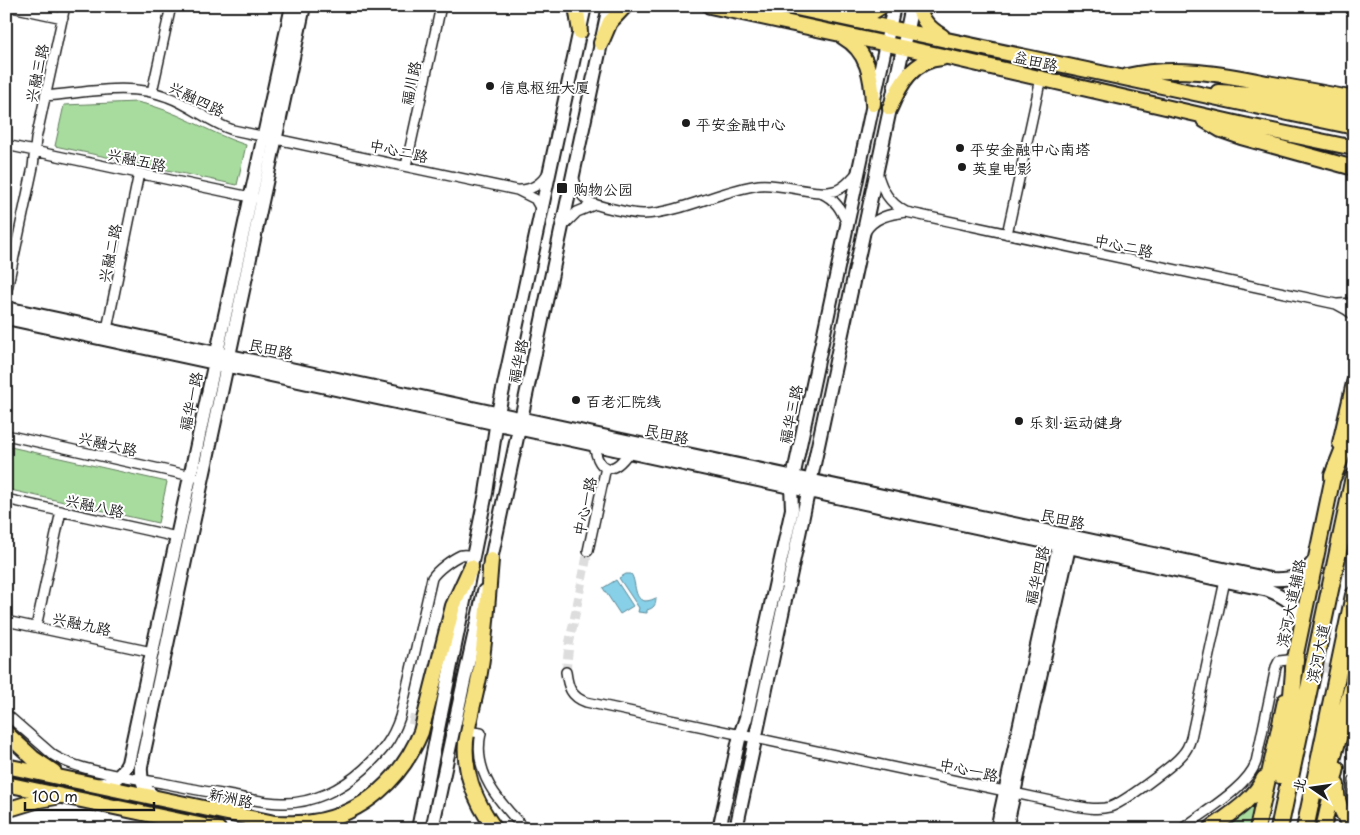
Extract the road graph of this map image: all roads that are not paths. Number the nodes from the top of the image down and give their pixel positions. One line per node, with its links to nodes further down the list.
1 (7, 6): 17 (street)
2 (65, 6): 17 (street, 兴融三路)
3 (171, 6): 30 (street)
4 (292, 6): 39 (street, 福华一路)
5 (304, 6): 39 (street, 福华一路)
6 (442, 6): 43 (street, 福川路)
7 (576, 6): 20 (main road)
8 (586, 6): 20 (street, 福华路)
9 (609, 6): 24 (street, 福华路)
10 (626, 6): 24 (main road)
11 (710, 6): 22 (main road, 益田路)
12 (787, 6): 18 (main road, 益田路)
13 (882, 6): 18 (main road)
14 (894, 6): 19 (street, 福华三路)
15 (912, 6): 21 (street)
16 (918, 6): 23 (main road)
17 (63, 18): 31 (street, 兴融三路)
18 (849, 19): 19 (main road, 益田路)
19 (889, 28): 21 (main road, 益田路); 25 (street, 福华三路)
20 (580, 32): 44 (street, 福华路)
21 (907, 32): 23 (main road, 益田路); 26 (street)
22 (835, 33): 25 (main road, 益田路); 34 (main road)
23 (957, 42): 29 (main road, 益田路)
24 (601, 43): 49 (street, 福华路)
25 (886, 44): 26 (main road, 益田路); 34 (street, 福华三路)
26 (903, 48): 27 (main road, 益田路); 35 (street)
27 (952, 58): 28 (main road, 益田路); 35 (main road)
28 (1041, 78): 37 (main road, 益田路); 58 (street)
29 (1119, 78): 32 (main road, 益田路); 33 (main road)
30 (152, 92): 31 (street, 兴融四路); 39 (street, 兴融四路)
31 (45, 96): 42 (street, 兴融三路)
32 (1251, 99): 36 (main road); 38 (main road, 益田路)
33 (1354, 99)
34 (873, 104): 46 (street, 福华三路)
35 (890, 108): 47 (street)
36 (1354, 113)
37 (1195, 114): 41 (main road, 益田路); 45 (main road)
38 (1354, 127)
39 (270, 137): 43 (street, 中心二路); 52 (street, 福华一路)
40 (6, 145): 42 (street, 兴融五路)
41 (1354, 148)
42 (34, 151): 48 (street, 兴融五路); 60 (street, 兴融三路)
43 (406, 166): 50 (street, 中心二路)
44 (551, 167): 50 (street); 54 (street, 福华路)
45 (1354, 168)
46 (858, 172): 51 (street); 56 (street, 福华三路)
47 (876, 172): 55 (street, 中心二路); 59 (street)
48 (140, 173): 52 (street, 兴融五路); 66 (street, 兴融二路)
49 (573, 175): 53 (street); 57 (street, 福华路)
50 (517, 190): 54 (street, 中心二路)
51 (819, 192): 53 (street); 56 (street)
52 (257, 198): 67 (street, 福华一路)
53 (594, 206): 57 (street)
54 (542, 211): 69 (street, 福华路)
55 (906, 212): 58 (street, 中心二路); 59 (street, 中心二路)
56 (847, 224): 79 (street, 福华三路)
57 (561, 229): 70 (street, 福华路)
58 (1007, 234): 62 (street, 中心二路)
59 (863, 238): 80 (street)
60 (6, 294)
61 (1354, 303): 62 (street, 中心二路)
62 (1336, 304): 64 (street, 中心二路)
63 (6, 308): 66 (street, 民田路)
64 (1354, 316)
65 (6, 318): 66 (street, 民田路)
66 (106, 334): 67 (street, 民田路)
67 (222, 359): 69 (street, 民田路); 77 (street, 福华一路)
68 (1354, 383): 76 (main road, 滨河大道辅路)
69 (497, 419): 70 (street, 民田路); 88 (street, 福华路)
70 (520, 423): 73 (street, 民田路); 79 (street, 民田路); 86 (street, 福华路)
71 (1354, 423): 76 (highway)
72 (6, 435): 77 (street, 兴融六路)
73 (594, 445): 74 (street, 民田路); 75 (street)
74 (629, 452): 75 (street); 79 (street, 民田路)
75 (606, 467): 85 (street, 中心一路)
76 (1333, 476): 87 (main road, 滨河大道辅路)
77 (197, 477): 83 (street, 福华一路); 108 (street, 福华一路)
78 (1354, 477): 132 (highway, 滨河大道)
79 (792, 482): 80 (street, 民田路); 101 (street, 福华三路)
80 (810, 486): 84 (street, 民田路); 102 (street)
81 (6, 499): 82 (street, 兴融八路)
82 (61, 511): 83 (street, 兴融八路); 93 (street)
83 (177, 537): 94 (street, 福华一路)
84 (1064, 543): 89 (street, 民田路); 112 (street, 福华四路)
85 (588, 551)
86 (491, 560): 121 (street, 福华路, bridge); 122 (main road)
87 (1316, 560): 89 (street, 民田路); 92 (main road, 滨河大道辅路)
88 (472, 561): 108 (street); 117 (main road); 120 (street, 福华路, bridge)
89 (1227, 576): 92 (street, 民田路); 112 (street, 中心一路)
90 (1354, 595): 133 (highway, 滨河大道)
91 (6, 621): 93 (street, 兴融九路)
92 (1302, 625): 95 (main road, 滨河大道辅路)
93 (36, 627): 94 (street, 兴融九路)
94 (152, 652): 106 (street, 福华一路)
95 (1292, 659): 104 (main road, 滨河大道辅路); 128 (street); 131 (highway)
96 (566, 672): 101 (street, 中心一路)
97 (1353, 686): 103 (main road); 134 (highway)
98 (6, 714): 106 (street)
99 (473, 732): 123 (street)
100 (6, 733): 107 (main road)
101 (740, 735): 102 (street, 中心一路); 124 (street, 福华三路)
102 (756, 738): 112 (street, 中心一路); 125 (street)
103 (1340, 753): 135 (main road); 136 (main road)
104 (1271, 762): 129 (main road); 130 (main road, 滨河大道辅路)
105 (6, 766): 107 (main road, 新洲路)
106 (121, 775): 108 (street); 111 (street)
107 (71, 780): 111 (main road, 新洲路)
108 (141, 780): 114 (street)
109 (1354, 780): 115 (street)
110 (6, 784): 113 (main road)
111 (97, 785): 114 (main road, 新洲路)
112 (1010, 792): 126 (street, 福华四路); 127 (street, 福华四路)
113 (68, 797): 116 (main road); 118 (main road)
114 (156, 798): 117 (main road, 新洲路)
115 (1354, 798)
116 (8, 809)
117 (275, 823): 119 (main road, 新洲路)
118 (218, 829)
119 (302, 829)
120 (418, 829)
121 (432, 829)
122 (495, 829)
123 (525, 829)
124 (719, 829)
125 (736, 829)
126 (997, 829)
127 (1006, 829)
128 (1182, 829)
129 (1210, 829)
130 (1257, 829)
131 (1272, 829)
132 (1279, 829)
133 (1306, 829)
134 (1312, 829)
135 (1323, 829)
136 (1351, 829)

